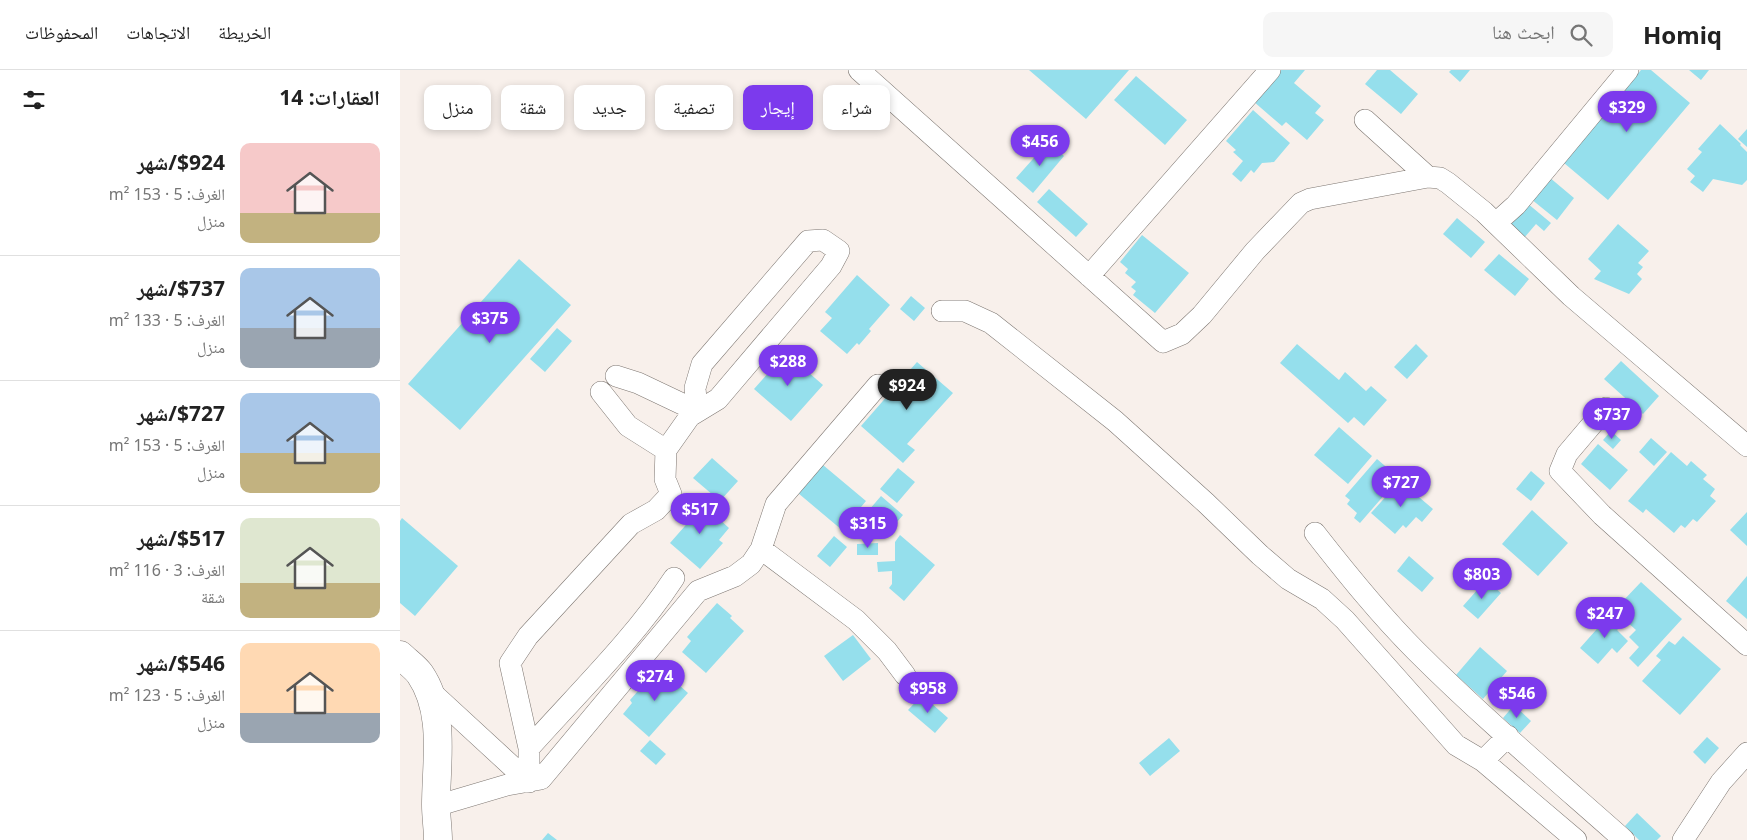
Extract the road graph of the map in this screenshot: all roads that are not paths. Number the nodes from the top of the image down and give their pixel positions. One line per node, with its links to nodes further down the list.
1 (859, 70): 8 (street)
2 (1270, 70): 8 (street)
3 (1628, 70): 6 (street)
4 (1365, 120): 5 (street)
5 (1428, 177): 6 (street); 8 (street)
6 (1496, 224): 16 (street)
7 (777, 276): 9 (street); 9 (street); 15 (street)
8 (1089, 276)
9 (795, 308): 15 (street)
10 (942, 311): 22 (street)
11 (616, 376): 15 (street)
12 (878, 385): 19 (street)
13 (601, 392): 17 (street)
14 (1606, 408): 23 (street)
15 (697, 411): 17 (street)
16 (1747, 446)
17 (666, 450): 28 (street)
18 (1315, 533): 21 (street)
19 (761, 549): 25 (street); 31 (street)
20 (674, 578): 28 (street)
21 (1386, 618): 22 (street); 27 (street)
22 (1364, 641): 30 (street)
23 (1747, 645)
24 (400, 655): 26 (main road)
25 (905, 675)
26 (428, 689): 31 (street); 32 (main road)
27 (1508, 736): 30 (street); 35 (street)
28 (529, 748): 31 (street)
29 (1747, 753): 36 (street)
30 (1483, 761): 34 (street)
31 (529, 782): 32 (street)
32 (436, 806): 33 (main road)
33 (438, 840)
34 (1576, 840)
35 (1624, 840)
36 (1684, 840)

